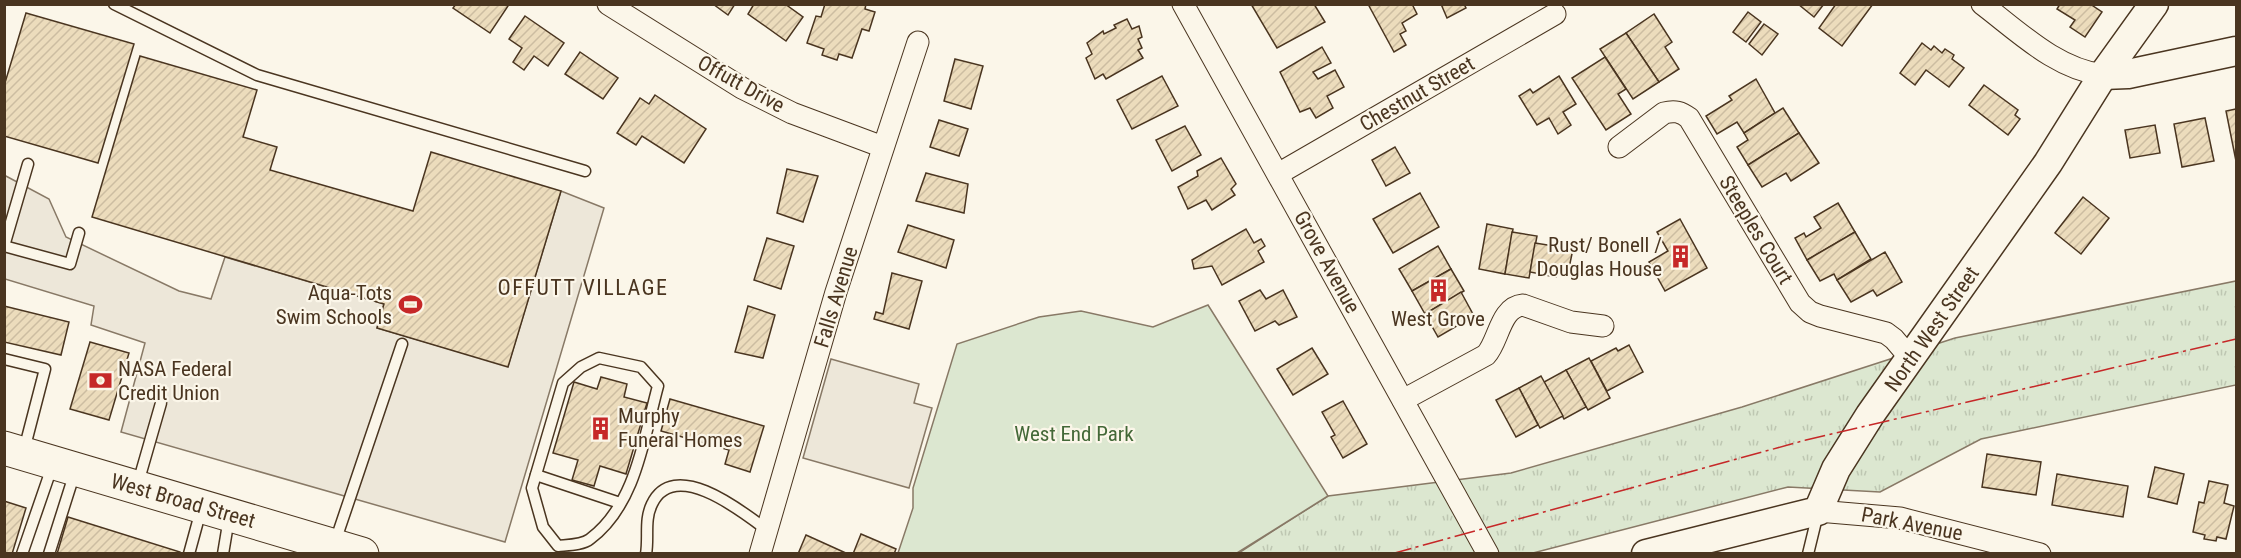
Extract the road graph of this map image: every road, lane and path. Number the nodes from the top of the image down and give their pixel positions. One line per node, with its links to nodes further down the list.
1 (114, 4): 13 (lane)
2 (608, 4): 10 (street, Offutt Drive)
3 (1184, 4): 14 (street, Grove Avenue)
4 (1982, 4): 9 (street)
5 (2154, 4): 9 (main road, North West Street)
6 (1555, 14): 14 (street, Chestnut Street)
7 (918, 42): 10 (street, Falls Avenue)
8 (2236, 51): 9 (main road)
9 (2103, 75): 20 (main road, North West Street)
10 (884, 147): 29 (street, Falls Avenue)
11 (1619, 147): 20 (street, Steeples Court)
12 (28, 164): 16 (lane)
13 (585, 171)
14 (1278, 174): 21 (street, Grove Avenue)
15 (79, 233): 16 (lane)
16 (4, 246)
17 (1603, 326): 21 (street)
18 (402, 344): 30 (lane)
19 (4, 358): 23 (lane)
20 (1911, 359): 28 (main road, North West Street)
21 (1403, 400): 38 (street, Grove Avenue)
22 (161, 403): 25 (lane)
23 (39, 458): 25 (main road, West Broad Street); 32 (lane); 33 (lane)
24 (536, 475): 26 (lane); 26 (lane); 31 (lane)
25 (137, 487): 27 (main road, West Broad Street)
26 (620, 503): 31 (lane)
27 (216, 510): 30 (main road, West Broad Street); 34 (lane); 35 (lane)
28 (1818, 511): 39 (main road); 40 (lane); 41 (street, Park Avenue)
29 (767, 530): 36 (lane); 37 (street, Falls Avenue)
30 (348, 550)
31 (557, 550)
32 (22, 554)
33 (48, 554)
34 (189, 554)
35 (223, 554)
36 (646, 554)
37 (760, 554)
38 (1488, 554)
39 (1646, 554)
40 (1808, 554)
41 (2040, 554)

